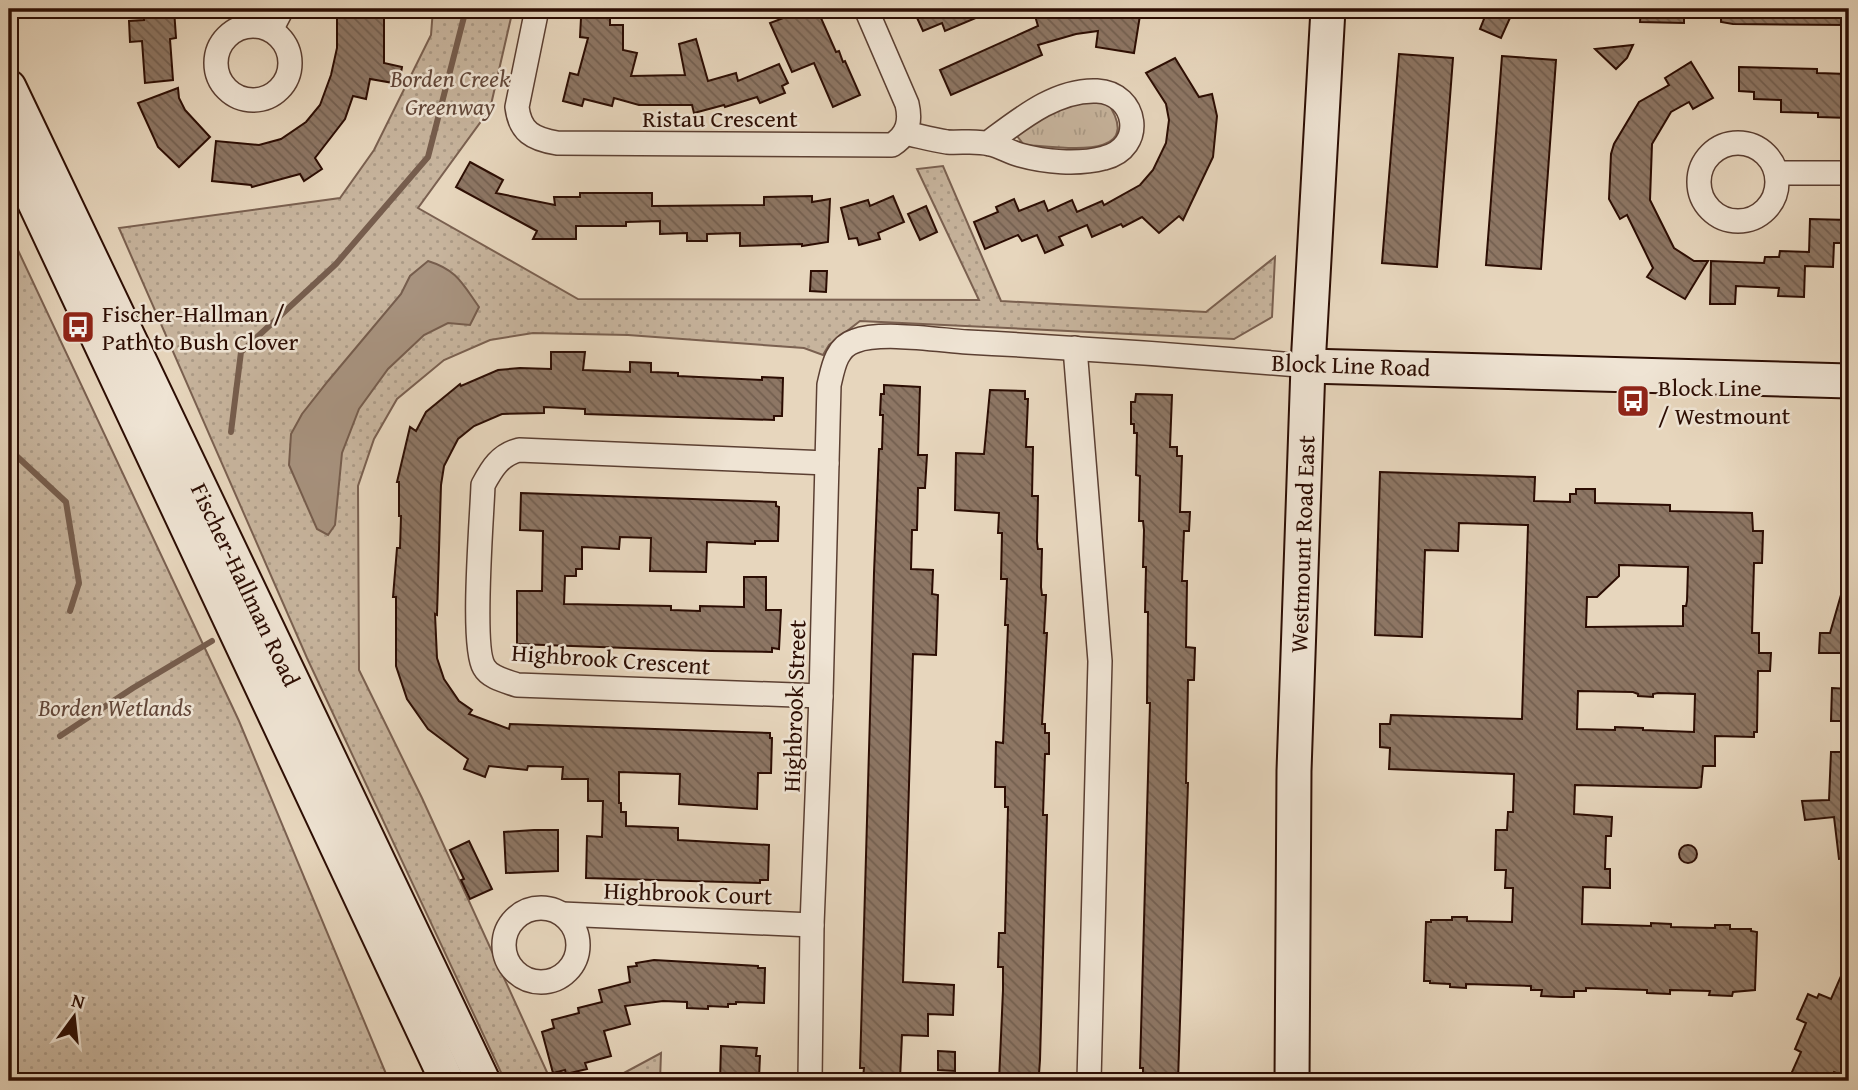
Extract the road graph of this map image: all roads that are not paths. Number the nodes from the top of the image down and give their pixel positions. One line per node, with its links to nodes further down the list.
1 (282, 9): 5 (street)
2 (537, 9): 7 (street, Ristau Crescent)
3 (866, 9): 7 (street)
4 (1328, 9): 14 (main road, Westmount Road East)
5 (271, 30)
6 (9, 87): 21 (main road, Fischer-Hallman Road)
7 (905, 133): 8 (street)
8 (988, 143): 8 (street)
9 (9, 148): 20 (main road, Fischer-Hallman Road)
10 (1777, 173): 11 (street)
11 (1849, 173)
12 (854, 341): 13 (street, Block Line Road); 16 (street, Highbrook Street)
13 (1075, 348): 14 (street, Block Line Road); 23 (street)
14 (1308, 366): 15 (main road, Block Line Road); 24 (main road, Westmount Road East)
15 (1849, 381)
16 (827, 463): 17 (street, Highbrook Street); 17 (street, Highbrook Crescent)
17 (821, 696): 19 (street, Highbrook Street)
18 (562, 914): 19 (street, Highbrook Court)
19 (812, 925): 22 (street, Highbrook Street)
20 (447, 1081)
21 (483, 1081)
22 (810, 1081)
23 (1089, 1081)
24 (1292, 1081)

